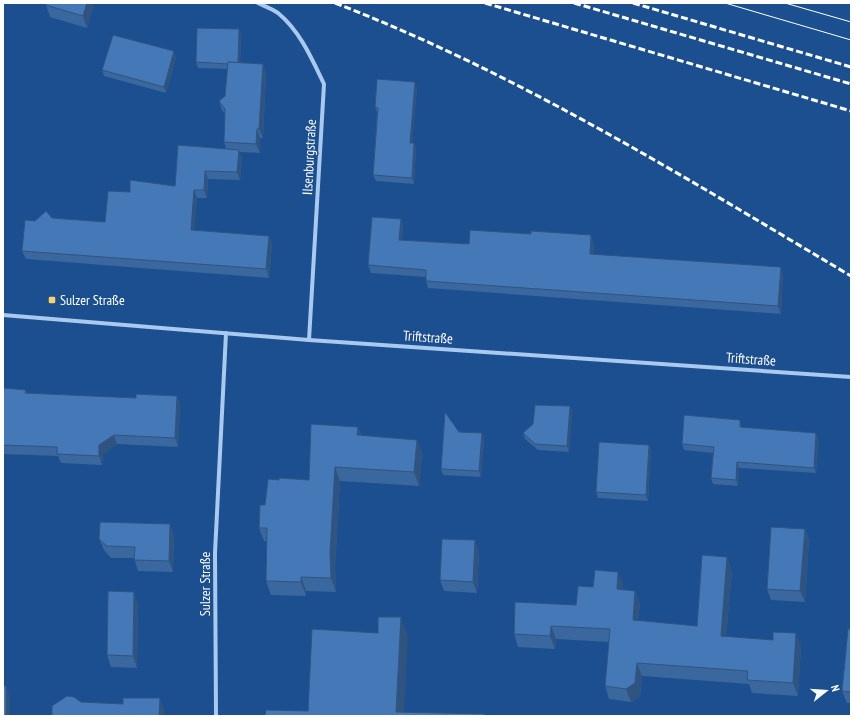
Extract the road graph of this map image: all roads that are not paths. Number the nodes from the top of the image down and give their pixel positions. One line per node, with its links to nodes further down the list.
1 (258, 3): 4 (street, Ilsenburgstraße)
2 (3, 315): 3 (street, Triftstraße)
3 (226, 333): 4 (street, Triftstraße); 6 (street, Sulzer Straße)
4 (309, 340): 5 (street, Triftstraße)
5 (851, 377)
6 (216, 716)

